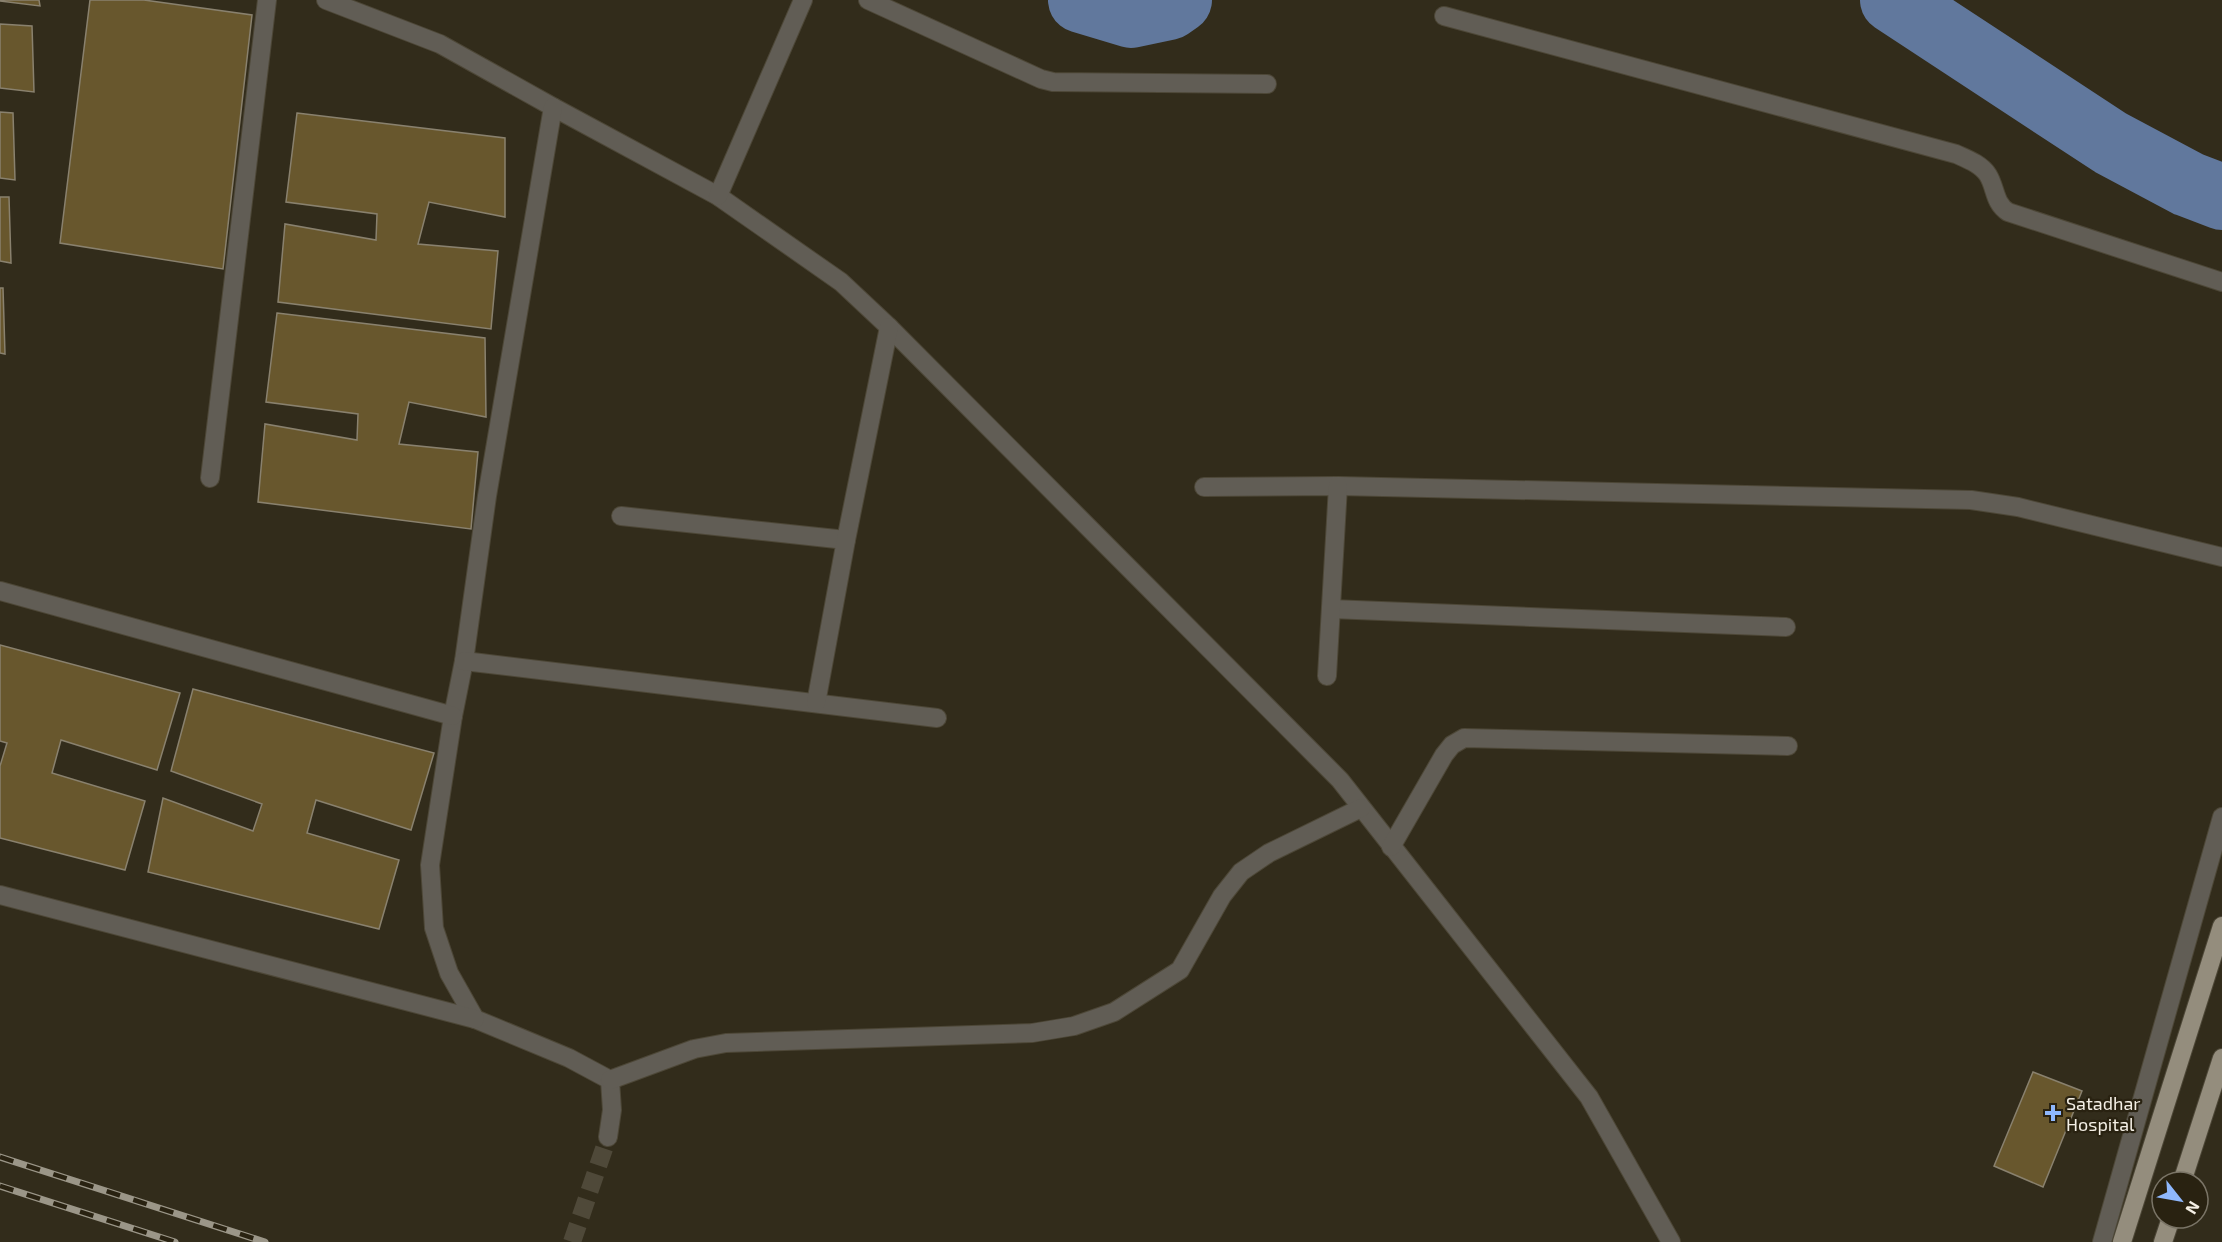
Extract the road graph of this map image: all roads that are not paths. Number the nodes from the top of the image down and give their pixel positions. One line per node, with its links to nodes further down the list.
1 (267, 0): 11 (street)
2 (326, 0): 7 (street)
3 (803, 0): 8 (street)
4 (868, 0): 6 (street)
5 (1444, 16): 9 (street)
6 (1267, 84)
7 (553, 107): 8 (street); 20 (street)
8 (718, 196): 10 (street)
9 (2222, 282)
10 (889, 327): 15 (street); 26 (street)
11 (210, 478)
12 (1338, 486): 13 (street); 16 (street); 18 (street)
13 (1204, 487)
14 (621, 516): 15 (street)
15 (846, 540): 22 (street)
16 (2222, 557)
17 (0, 591): 23 (street)
18 (1331, 609): 19 (street); 21 (street)
19 (1786, 627)
20 (464, 661): 22 (street); 23 (street)
21 (1327, 676)
22 (816, 703): 24 (street)
23 (453, 716): 31 (street)
24 (937, 718)
25 (1788, 746): 28 (street)
26 (1361, 808): 28 (street); 33 (street)
27 (2222, 817): 37 (street)
28 (1391, 847): 36 (street)
29 (0, 895): 31 (street)
30 (2222, 926): 38 (main road)
31 (476, 1019): 33 (street)
32 (2222, 1058): 35 (main road)
33 (610, 1080): 34 (street)
34 (608, 1137)
35 (2186, 1170)
36 (1671, 1242)
37 (2102, 1242)
38 (2122, 1242)

